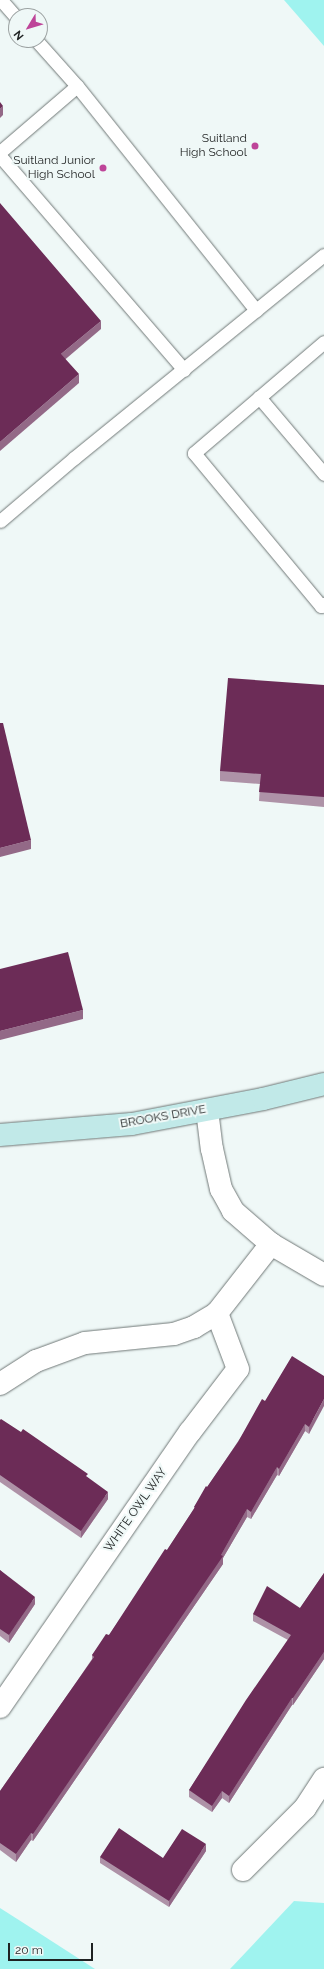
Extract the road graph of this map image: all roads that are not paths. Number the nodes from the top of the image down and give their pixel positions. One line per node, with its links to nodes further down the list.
1 (2, 0): 2 (lane)
2 (9, 8)
3 (43, 48): 4 (lane)
4 (77, 86): 5 (lane); 8 (lane)
5 (0, 152)
6 (0, 156): 10 (lane)
7 (324, 255): 8 (lane)
8 (256, 310): 10 (lane)
9 (323, 346): 11 (lane)
10 (184, 370): 13 (lane)
11 (259, 397): 12 (lane); 14 (lane)
12 (324, 474)
13 (0, 521)
14 (324, 604)
15 (324, 1084): 16 (street, BROOKS DRIVE)
16 (207, 1110): 17 (street, BROOKS DRIVE); 18 (street)
17 (0, 1135)
18 (272, 1244): 19 (street); 20 (street)
19 (324, 1275)
20 (217, 1313): 21 (street); 22 (street, WHITE OWL WAY)
21 (0, 1384)
22 (1, 1704)
23 (324, 1779): 24 (street)
24 (243, 1870)

